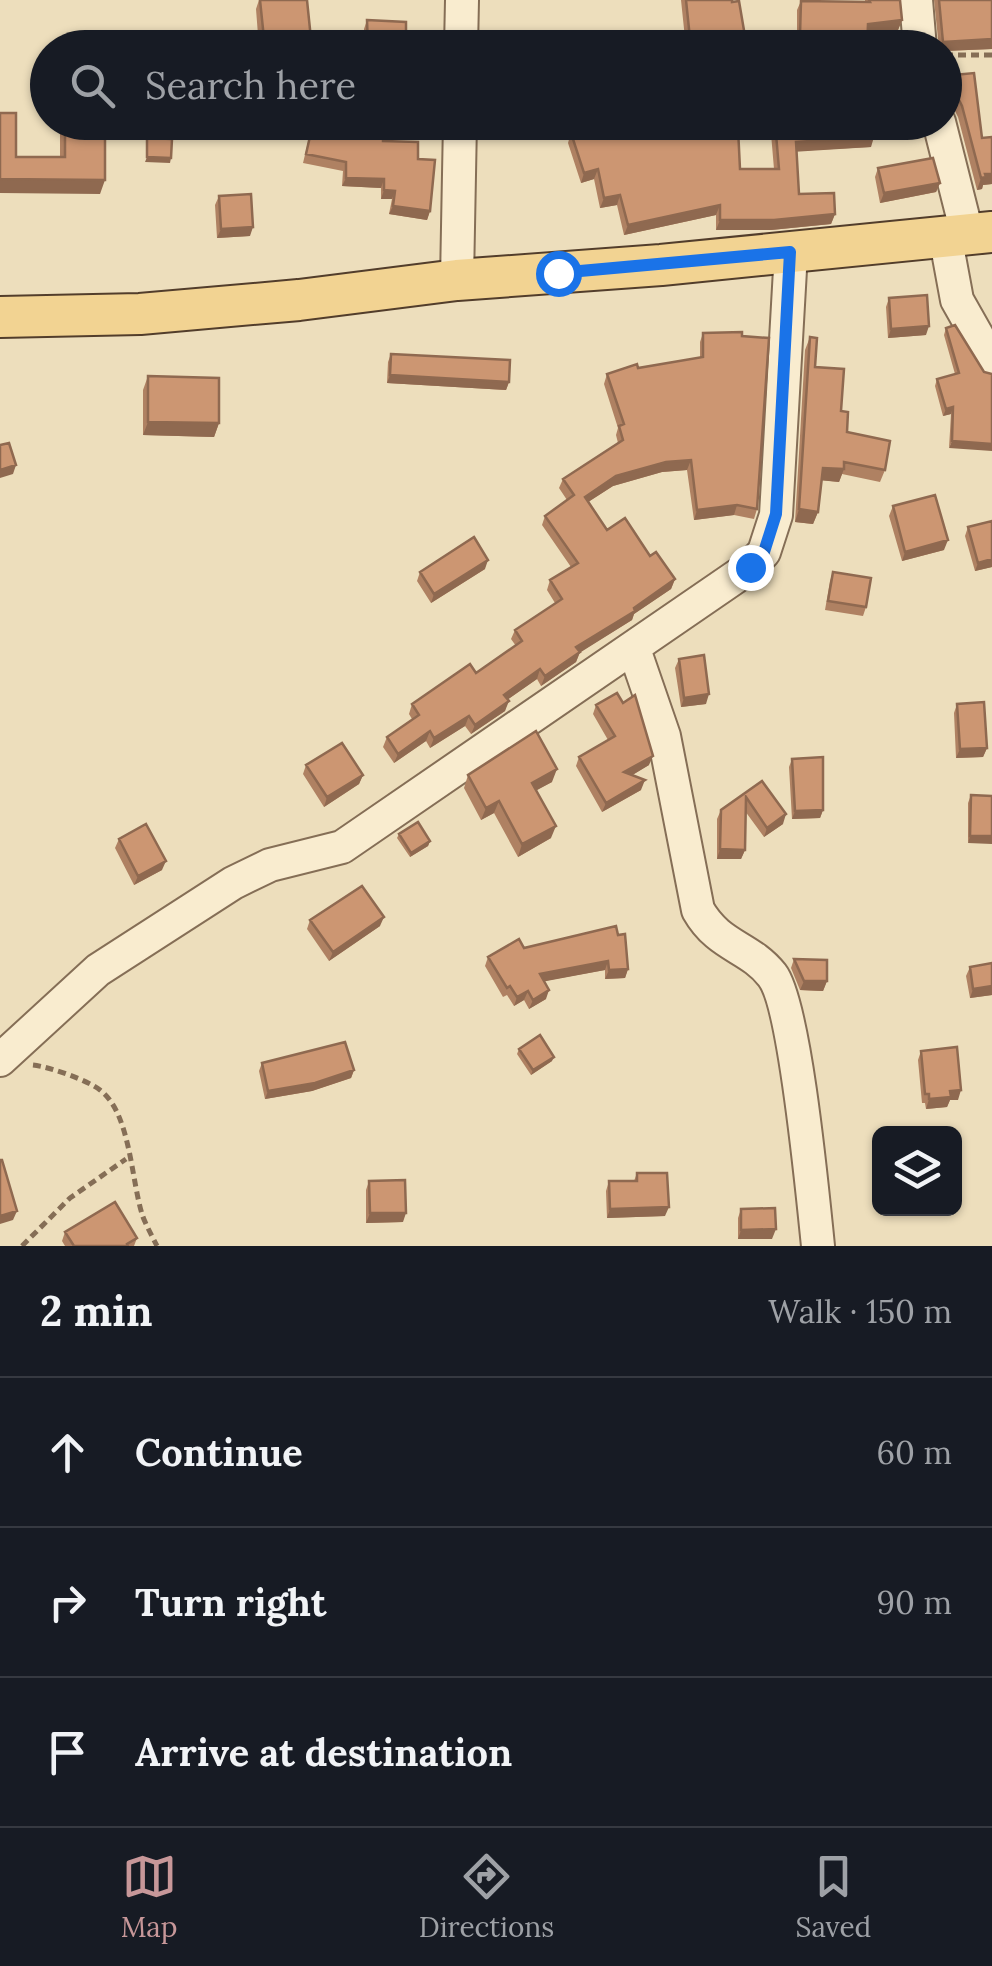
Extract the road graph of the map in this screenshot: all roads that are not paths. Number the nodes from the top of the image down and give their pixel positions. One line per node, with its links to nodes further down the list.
1 (462, 0): 3 (street)
2 (916, 0): 4 (street)
3 (461, 30)
4 (918, 30)
5 (460, 140): 9 (street)
6 (944, 140): 7 (street)
7 (968, 233): 8 (main road); 11 (street)
8 (790, 252): 9 (main road); 12 (street)
9 (457, 280): 10 (main road)
10 (0, 316)
11 (992, 362)
12 (634, 649): 13 (street); 14 (street)
13 (0, 1060)
14 (818, 1246)

